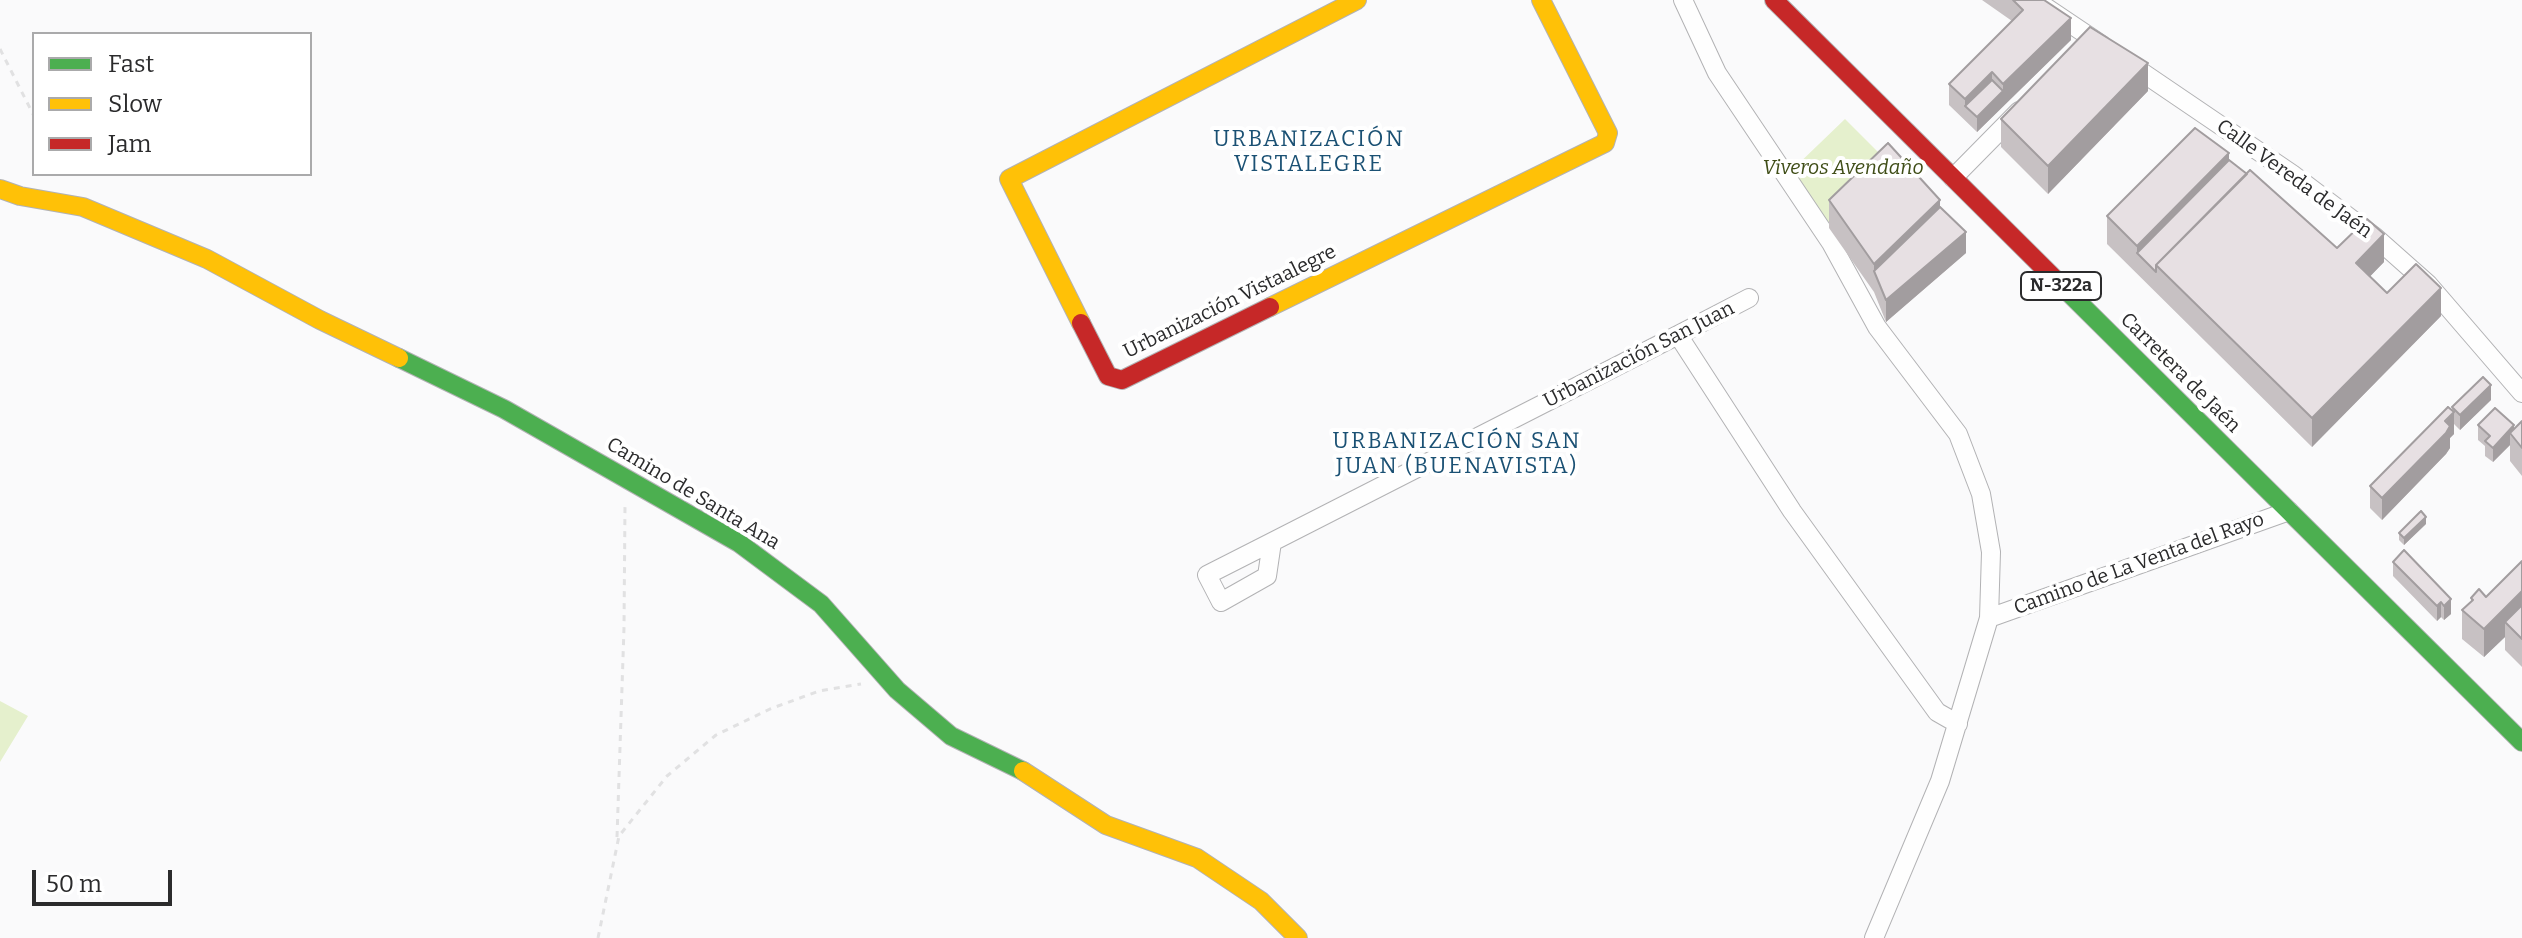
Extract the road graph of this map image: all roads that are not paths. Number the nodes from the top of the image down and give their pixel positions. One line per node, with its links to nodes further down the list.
1 (1357, 0): 2 (main road, Urbanización Vistaalegre)
2 (1541, 0)
3 (1683, 0): 16 (street, Camino de La Venta del Rayo)
4 (1774, 0): 9 (main road, Carretera de Jaén / N-322a)
5 (2035, 0): 6 (street, Calle Vereda de Jaén)
6 (2090, 37): 7 (street); 13 (street, Calle Vereda de Jaén)
7 (2074, 53)
8 (2033, 96): 9 (street)
9 (1953, 178): 14 (main road, Carretera de Jaén / N-322a)
10 (0, 189): 19 (main road, Camino de Santa Ana)
11 (1749, 298): 12 (street, Urbanización San Juan)
12 (1678, 335): 15 (street, Urbanización San Juan); 17 (street)
13 (2522, 393)
14 (2289, 511): 16 (street, Camino de La Venta del Rayo); 18 (main road, Carretera de Jaén / N-322a)
15 (1272, 542)
16 (1989, 618): 17 (street, Camino de La Venta del Rayo)
17 (1958, 724): 20 (street, Camino de La Venta del Rayo)
18 (2522, 742)
19 (1298, 938)
20 (1874, 938)

